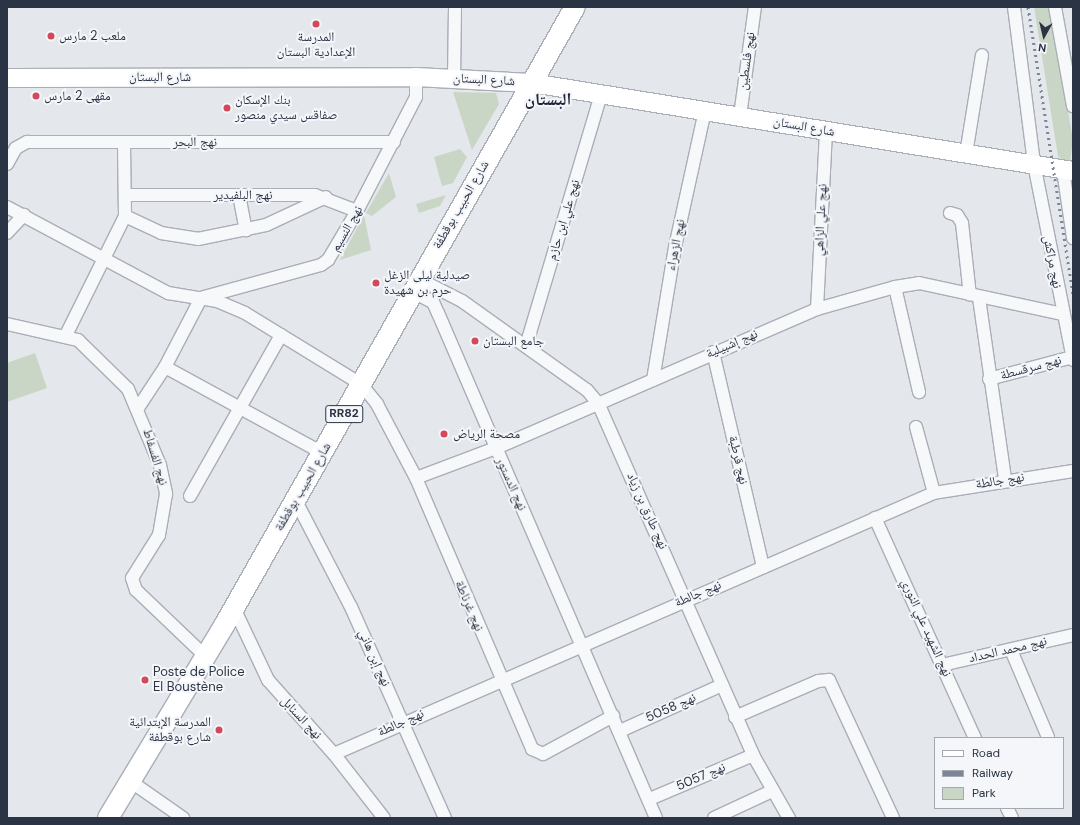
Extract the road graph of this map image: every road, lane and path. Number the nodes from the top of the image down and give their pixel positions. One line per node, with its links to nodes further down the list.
1 (455, 7): 9 (street)
2 (575, 7): 10 (main road, شارع الحبيب بوقطفة / RR82)
3 (755, 7): 14 (street, نهج فلسطين)
4 (1014, 7): 20 (street, نهج مراكش)
5 (1055, 7): 12 (street)
6 (982, 55): 18 (street)
7 (416, 77): 8 (main road, شارع البستان); 9 (main road, شارع البستان); 17 (street, نهج النسيم)
8 (7, 78)
9 (454, 79): 10 (main road, شارع البستان)
10 (532, 83): 11 (main road, شارع البستان); 34 (main road, شارع الحبيب بوقطفة / RR82)
11 (601, 94): 13 (main road, شارع البستان); 45 (street, نهج علي ابن حازم)
12 (1073, 106)
13 (705, 110): 14 (main road, شارع البستان); 50 (street, نهج الزهراء)
14 (740, 116): 15 (main road, شارع البستان)
15 (826, 131): 18 (main road, شارع البستان); 39 (street, نهج علي الزاهي)
16 (124, 142): 17 (street, نهج البحر); 19 (street, نهج البحر); 22 (street)
17 (394, 142): 26 (street, نهج النسيم)
18 (966, 154): 20 (main road, شارع البستان)
19 (7, 164)
20 (1034, 164): 21 (main road, شارع البستان); 41 (street, نهج مراكش)
21 (1068, 170): 32 (street)
22 (125, 195): 23 (street, نهج البلفيدير); 29 (street)
23 (239, 195): 24 (street, نهج البلفيدير); 30 (street)
24 (326, 197): 26 (street, نهج البلفيدير); 30 (street)
25 (7, 207): 28 (street)
26 (357, 211): 35 (street, نهج النسيم)
27 (950, 213): 37 (street)
28 (24, 215): 31 (street); 33 (street)
29 (125, 216): 30 (street); 33 (street)
30 (246, 230)
31 (7, 233)
32 (1073, 238)
33 (105, 258): 38 (street); 43 (street)
34 (415, 285): 45 (street, نهج طارق بن زياد); 52 (main road, شارع الحبيب بوقطفة / RR82); 58 (street, نهج الدستور)
35 (249, 286): 38 (street, نهج النسيم); 40 (street)
36 (895, 287): 37 (street, نهج إشبيلية); 39 (street, نهج إشبيلية); 53 (street)
37 (975, 297): 41 (street, نهج إشبيلية); 51 (street)
38 (201, 298): 40 (street, نهج غرناطة); 49 (street)
39 (817, 309): 46 (street, نهج إشبيلية)
40 (245, 313): 44 (street, نهج غرناطة)
41 (1062, 314): 47 (street, نهج مراكش)
42 (7, 324): 43 (street, نهج الفسفاط)
43 (66, 335): 55 (street, نهج الفسفاط)
44 (281, 335): 52 (street, نهج غرناطة); 56 (street)
45 (526, 346): 54 (street, نهج طارق بن زياد)
46 (713, 352): 50 (street, نهج إشبيلية); 67 (street, نهج قرطبة)
47 (1072, 357): 48 (street, نهج مراكش); 51 (street, نهج سرقسطة)
48 (1073, 360)
49 (165, 367): 55 (street); 56 (street)
50 (653, 380): 54 (street, نهج إشبيلية)
51 (989, 380): 62 (street)
52 (361, 384): 59 (main road, شارع الحبيب بوقطفة / RR82); 61 (street, نهج غرناطة)
53 (919, 392)
54 (598, 403): 58 (street, نهج إشبيلية); 68 (street, نهج طارق بن زياد)
55 (138, 408): 73 (street, نهج الفسفاط)
56 (239, 408): 59 (street); 64 (street)
57 (916, 427): 63 (street)
58 (496, 448): 61 (street, نهج إشبيلية); 71 (street, نهج الدستور)
59 (323, 453): 65 (main road, شارع الحبيب بوقطفة / RR82)
60 (1073, 471): 62 (street, نهج جالطة)
61 (416, 478): 75 (street, نهج غرناطة)
62 (1005, 479): 63 (street, نهج جالطة)
63 (934, 493): 66 (street, نهج جالطة)
64 (190, 496)
65 (296, 501): 69 (main road, شارع الحبيب بوقطفة / RR82); 79 (street, نهج إبن هاني)
66 (876, 518): 67 (street, نهج جالطة); 74 (street, نهج الشهيد علي النوري)
67 (763, 567): 68 (street, نهج جالطة)
68 (686, 599): 71 (street, نهج جالطة); 76 (street, نهج طارق بن زياد)
69 (234, 608): 73 (main road, شارع الحبيب بوقطفة / RR82); 83 (street, نهج السنابل)
70 (1073, 635): 72 (street, نهج محمد الحداد)
71 (581, 644): 75 (street, نهج جالطة); 77 (street, نهج الدستور)
72 (1011, 650): 74 (street, نهج محمد الحداد); 82 (street)
73 (206, 657): 85 (main road, شارع الحبيب بوقطفة / RR82)
74 (942, 665): 81 (street, نهج الشهيد علي النوري)
75 (501, 681): 77 (street, نهج غرناطة); 79 (street, نهج جالطة)
76 (722, 685): 78 (street, نهج طارق بن زياد); 80 (street, نهج 5058)
77 (613, 716): 80 (street, نهج الدستور)
78 (735, 717): 84 (street, نهج طارق بن زياد); 96 (street)
79 (402, 722): 83 (street, نهج جالطة); 92 (street, نهج إبن هاني)
80 (620, 731): 87 (street, نهج الدستور)
81 (975, 737)
82 (1048, 737)
83 (334, 754): 91 (street, نهج السنابل)
84 (753, 755): 86 (street, نهج طارق بن زياد); 87 (street, نهج 5057)
85 (130, 781): 89 (main road, شارع الحبيب بوقطفة / RR82); 90 (street)
86 (772, 791): 94 (street); 95 (street, نهج طارق بن زياد)
87 (650, 799): 93 (street, نهج الدستور)
88 (1008, 809): 97 (street)
89 (108, 818)
90 (182, 818)
91 (384, 818)
92 (445, 818)
93 (656, 818)
94 (714, 818)
95 (789, 818)
96 (893, 818)
97 (1012, 818)

